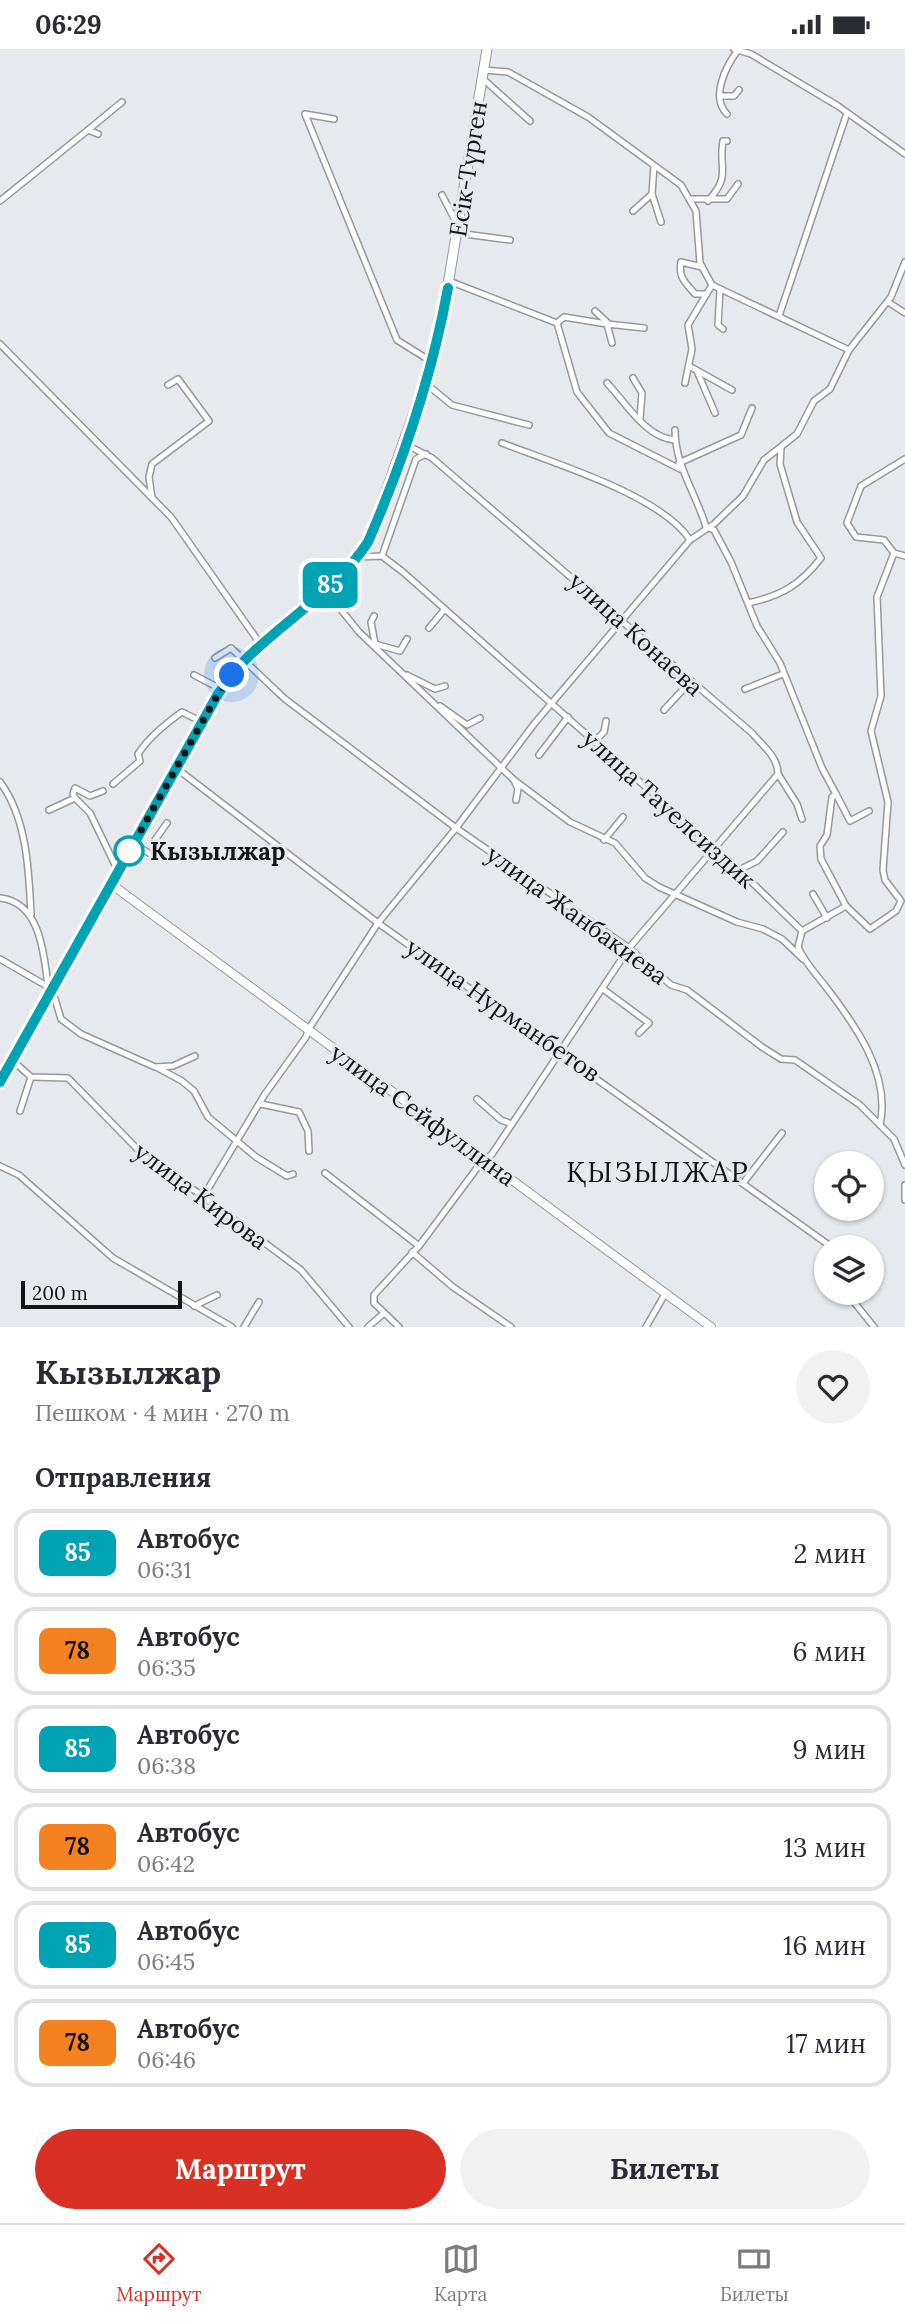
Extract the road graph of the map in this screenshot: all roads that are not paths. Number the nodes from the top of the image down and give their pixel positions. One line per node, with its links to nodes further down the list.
1 (487, 49): 4 (main road, Есік-Түрген)
2 (736, 50): 3 (street); 6 (street)
3 (747, 51): 8 (street)
4 (483, 74): 11 (street); 16 (street); 25 (main road, Есік-Түрген)
5 (739, 90): 6 (street)
6 (721, 96): 9 (street)
7 (122, 102): 12 (street)
8 (847, 113): 15 (street); 36 (street)
9 (727, 114)
10 (334, 119): 44 (street)
11 (530, 121)
12 (88, 130): 13 (street); 21 (street)
13 (98, 134)
14 (727, 141): 22 (street)
15 (905, 153)
16 (654, 166): 18 (street); 20 (street)
17 (738, 184): 22 (street)
18 (652, 194): 23 (street); 24 (street)
19 (442, 195): 25 (street)
20 (692, 199): 22 (street); 28 (street)
21 (0, 201)
22 (708, 201)
23 (633, 211)
24 (661, 222)
25 (458, 230): 26 (street); 29 (main road, Есік-Түрген)
26 (510, 240)
27 (905, 262): 33 (street)
28 (702, 267): 30 (street); 32 (street)
29 (449, 285): 37 (street); 44 (main road, Есік-Түрген)
30 (712, 285): 31 (street); 32 (street)
31 (720, 289): 36 (street); 40 (street)
32 (706, 294): 45 (street)
33 (888, 302): 35 (street); 43 (street)
34 (595, 311): 38 (street)
35 (905, 313)
36 (779, 316): 43 (street)
37 (557, 323): 38 (street); 64 (street)
38 (609, 324): 39 (street); 41 (street)
39 (644, 328)
40 (723, 329)
41 (612, 343)
42 (0, 344): 65 (street)
43 (849, 350): 61 (street)
44 (432, 362): 48 (main road, Есік-Түрген)
45 (689, 366): 46 (street); 50 (street)
46 (697, 371): 52 (street); 54 (street)
47 (633, 378): 55 (street)
48 (425, 383): 56 (street); 60 (main road, Есік-Түрген)
49 (607, 383): 55 (street)
50 (685, 383)
51 (168, 385): 65 (street)
52 (732, 390)
53 (752, 408): 64 (street)
54 (715, 413)
55 (640, 419): 58 (street)
56 (529, 425)
57 (675, 430): 58 (street)
58 (675, 440): 64 (street)
59 (502, 443): 67 (street)
60 (405, 444): 62 (street, улица Конаева); 71 (main road, Есік-Түрген)
61 (780, 448): 66 (street); 73 (street)
62 (426, 454): 69 (street); 76 (street, улица Конаева)
63 (905, 459): 68 (street)
64 (680, 466): 66 (street)
65 (152, 498): 80 (street)
66 (706, 527): 67 (street); 73 (street)
67 (690, 540): 76 (street)
68 (894, 553): 70 (street); 129 (street)
69 (382, 556): 71 (street); 74 (street, улица Тауелсиздик)
70 (905, 556)
71 (358, 558): 72 (main road, Есік-Түрген)
72 (325, 590): 79 (street); 80 (main road, Есік-Түрген)
73 (748, 603): 84 (street)
74 (444, 610): 77 (street); 90 (street, улица Тауелсиздик)
75 (374, 616): 79 (street)
76 (621, 621): 86 (street, улица Конаева); 90 (street)
77 (429, 628)
78 (407, 639): 79 (street)
79 (375, 644): 83 (street)
80 (261, 646): 82 (main road, Есік-Түрген)
81 (215, 658): 82 (street)
82 (243, 661): 88 (main road, Есік-Түрген); 116 (street, улица Жанбакиева)
83 (399, 669): 87 (street); 91 (street)
84 (783, 674): 89 (street); 108 (street)
85 (194, 675): 88 (street)
86 (690, 682): 92 (street); 101 (street, улица Конаева)
87 (446, 686)
88 (222, 689): 96 (main road, Есік-Түрген)
89 (745, 689)
90 (551, 702): 93 (street, улица Тауелсиздик); 99 (street)
91 (434, 704): 94 (street); 99 (street)
92 (664, 710)
93 (568, 717): 97 (street, улица Тауелсиздик); 98 (street)
94 (480, 719)
95 (606, 721): 97 (street)
96 (202, 722): 100 (main road, Есік-Түрген); 105 (street)
97 (594, 743): 120 (street, улица Тауелсиздик)
98 (539, 755)
99 (502, 766): 102 (street); 116 (street)
100 (176, 768): 119 (main road, Есік-Түрген); 132 (street, улица Нурманбетов)
101 (778, 774): 114 (street, улица Конаева); 120 (street)
102 (514, 780): 110 (street); 118 (street)
103 (71, 781): 106 (street)
104 (0, 782): 130 (street)
105 (113, 784)
106 (75, 788): 107 (street); 109 (street)
107 (103, 791)
108 (836, 794): 112 (street); 129 (street)
109 (75, 798): 111 (street); 122 (street)
110 (516, 800)
111 (49, 810)
112 (869, 811)
113 (623, 817): 118 (street)
114 (802, 819)
115 (167, 823): 119 (street)
116 (456, 828): 132 (street); 136 (street, улица Жанбакиева)
117 (783, 832): 121 (street)
118 (604, 839): 126 (street)
119 (134, 843): 122 (main road, Есік-Түрген)
120 (713, 849): 121 (street, улица Тауелсиздик); 126 (street)
121 (739, 870): 133 (street, улица Тауелсиздик)
122 (118, 871): 123 (main road, Есік-Түрген)
123 (111, 884): 125 (main road, Есік-Түрген); 128 (street, улица Сейфуллина)
124 (813, 894): 131 (street)
125 (105, 895): 128 (street, улица Сейфуллина); 139 (main road, Есік-Түрген)
126 (675, 895): 135 (street); 136 (street)
127 (0, 898): 130 (street)
128 (136, 900): 141 (street, улица Сейфуллина)
129 (846, 906): 131 (street)
130 (31, 915): 139 (street)
131 (827, 918): 133 (street)
132 (378, 923): 141 (street); 143 (street, улица Нурманбетов)
133 (802, 931): 134 (street)
134 (798, 939): 135 (street); 138 (street)
135 (784, 941): 138 (street)
136 (629, 948): 140 (street); 153 (street, улица Жанбакиева)
137 (0, 959): 139 (street)
138 (803, 959): 153 (street)
139 (50, 987): 145 (main road, Есік-Түрген); 146 (street)
140 (603, 989): 142 (street); 143 (street)
141 (308, 1030): 150 (street); 157 (street, улица Сейфуллина)
142 (639, 1033)
143 (560, 1054): 152 (street); 162 (street, улица Нурманбетов)
144 (195, 1056): 146 (street)
145 (12, 1060): 147 (street); 148 (main road, Есік-Түрген)
146 (155, 1067): 155 (street)
147 (31, 1077): 151 (street); 164 (street, улица Кирова)
148 (0, 1082)
149 (477, 1099): 152 (street)
150 (261, 1104): 155 (street); 156 (street)
151 (20, 1111)
152 (512, 1124): 157 (street)
153 (880, 1125): 158 (street, улица Жанбакиева)
154 (782, 1132): 162 (street)
155 (238, 1143): 161 (street); 164 (street)
156 (309, 1151)
157 (486, 1161): 167 (street); 169 (street, улица Сейфуллина)
158 (905, 1165)
159 (0, 1166): 173 (street)
160 (324, 1173): 167 (street)
161 (293, 1174)
162 (744, 1182): 166 (street, улица Нурманбетов)
163 (905, 1185): 165 (street)
164 (203, 1197): 177 (street, улица Кирова)
165 (905, 1200)
166 (815, 1235)
167 (418, 1247): 168 (street)
168 (412, 1252): 174 (street); 180 (street)
169 (665, 1294): 181 (street); 182 (street, улица Сейфуллина)
170 (217, 1296): 173 (street)
171 (259, 1302): 176 (street)
172 (856, 1305): 183 (street)
173 (194, 1306): 175 (street)
174 (383, 1314): 178 (street); 179 (street)
175 (232, 1327)
176 (244, 1327)
177 (349, 1327)
178 (368, 1327)
179 (399, 1327)
180 (511, 1327)
181 (646, 1327)
182 (711, 1327)
183 (874, 1327)

